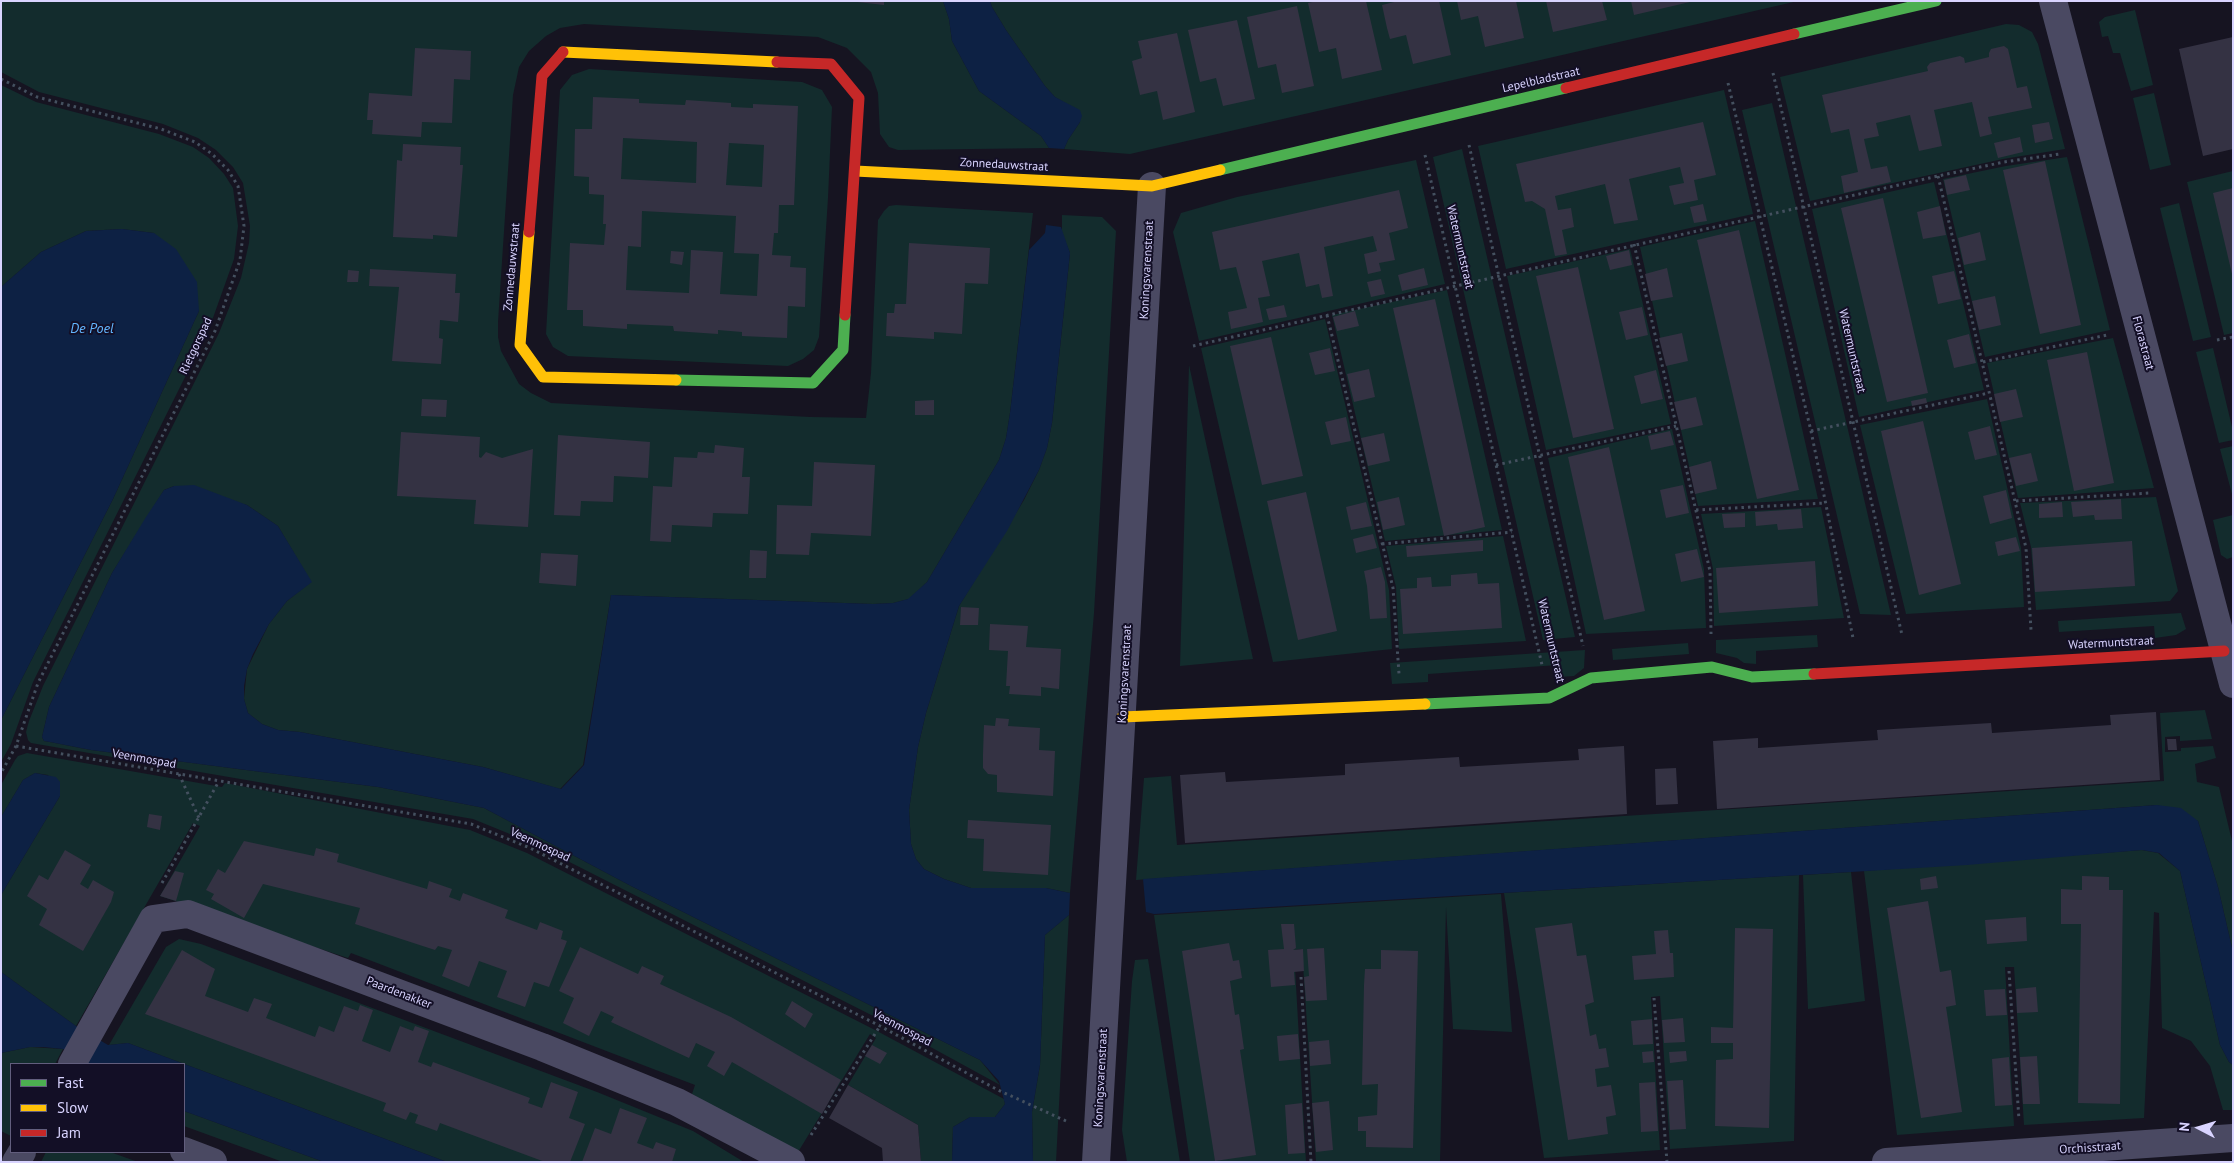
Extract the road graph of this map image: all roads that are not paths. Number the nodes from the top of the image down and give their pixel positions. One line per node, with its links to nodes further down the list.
1 (1936, 1): 4 (street, Lepelbladstraat)
2 (2053, 1): 5 (street, Florastraat)
3 (855, 172): 3 (street, Zonnedauwstraat); 4 (street, Zonnedauwstraat)
4 (1152, 186): 7 (street, Koningsvarenstraat)
5 (2224, 651): 6 (street, Florastraat); 7 (street, Watermuntstraat)
6 (2233, 684)
7 (1122, 717): 13 (street, Koningsvarenstraat)
8 (74, 1063): 12 (street, Paardenakker)
9 (2233, 1138): 14 (street, Orchisstraat)
10 (185, 1151): 11 (street)
11 (213, 1162)
12 (791, 1162)
13 (1096, 1162)
14 (1886, 1162)

